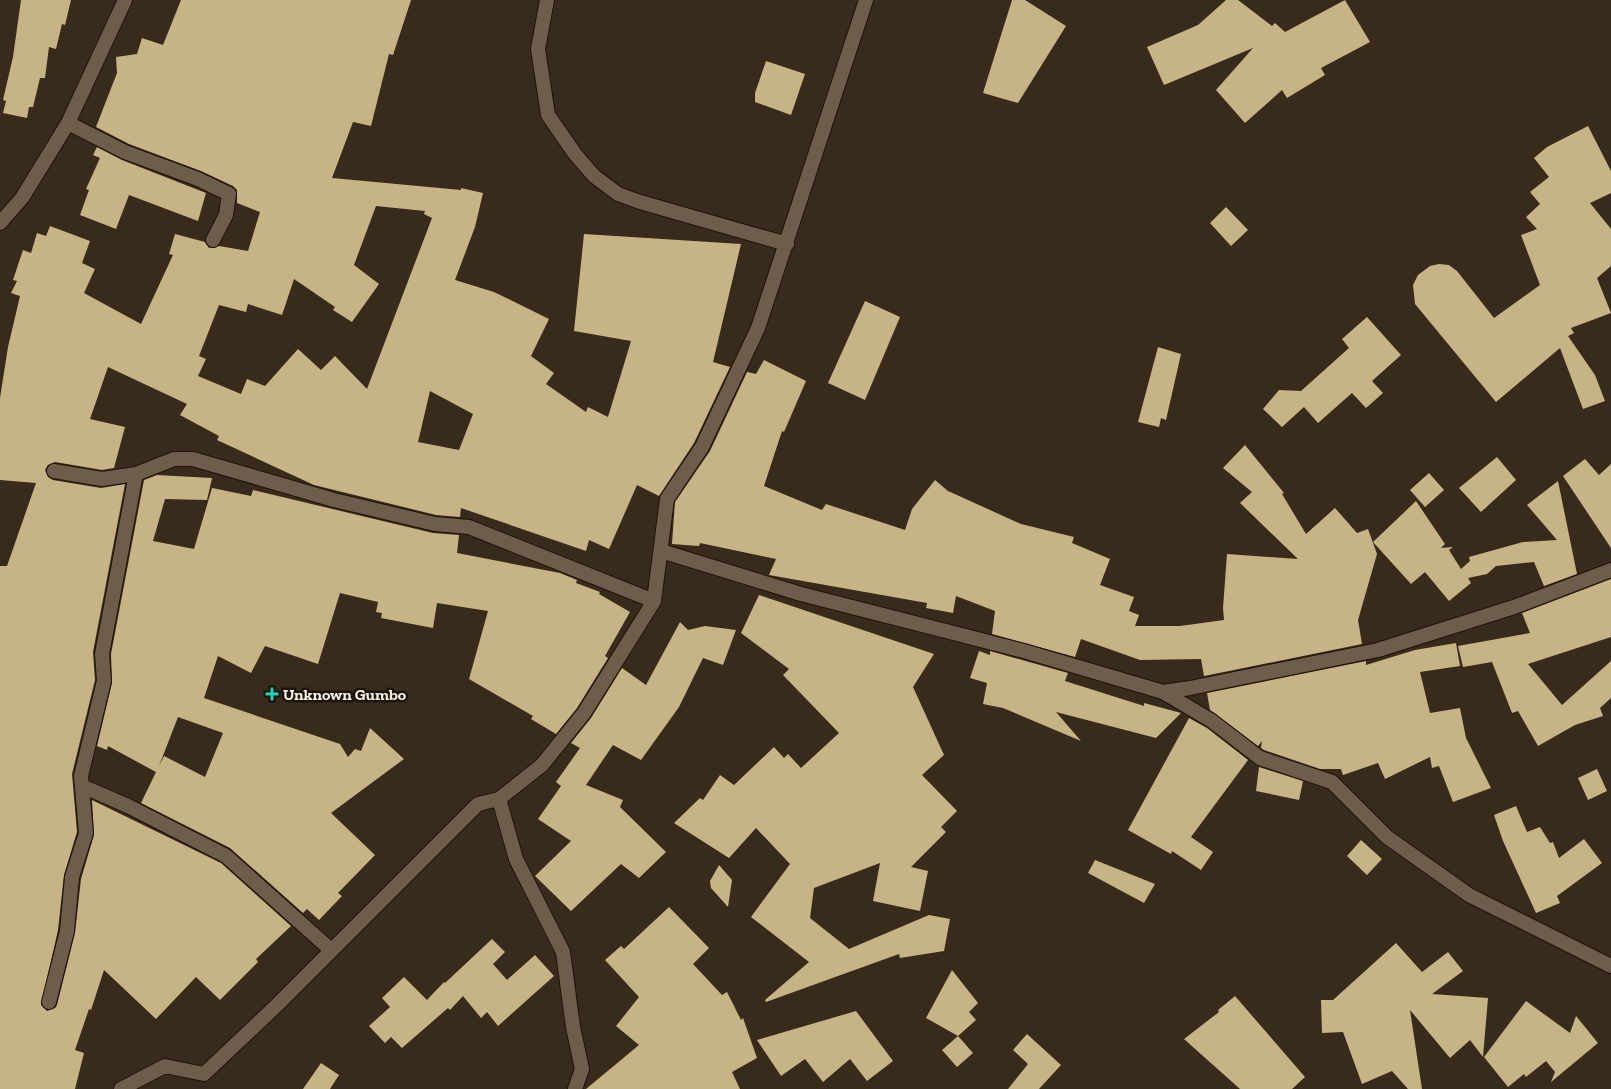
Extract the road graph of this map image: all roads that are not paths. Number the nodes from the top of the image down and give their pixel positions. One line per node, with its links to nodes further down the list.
1 (125, 0): 4 (street)
2 (547, 0): 7 (street)
3 (866, 0): 7 (street)
4 (68, 123): 5 (street); 6 (street)
5 (0, 223)
6 (213, 240)
7 (787, 244): 10 (street)
8 (54, 471): 9 (street)
9 (136, 474): 12 (street); 14 (street)
10 (661, 551): 12 (street); 13 (street)
11 (1611, 570): 13 (street)
12 (654, 600): 15 (street)
13 (1163, 692): 17 (street)
14 (82, 786): 16 (street); 18 (street)
15 (499, 799): 16 (street); 20 (street)
16 (331, 950): 19 (street)
17 (1611, 966)
18 (49, 1002)
19 (121, 1089)
20 (575, 1089)

